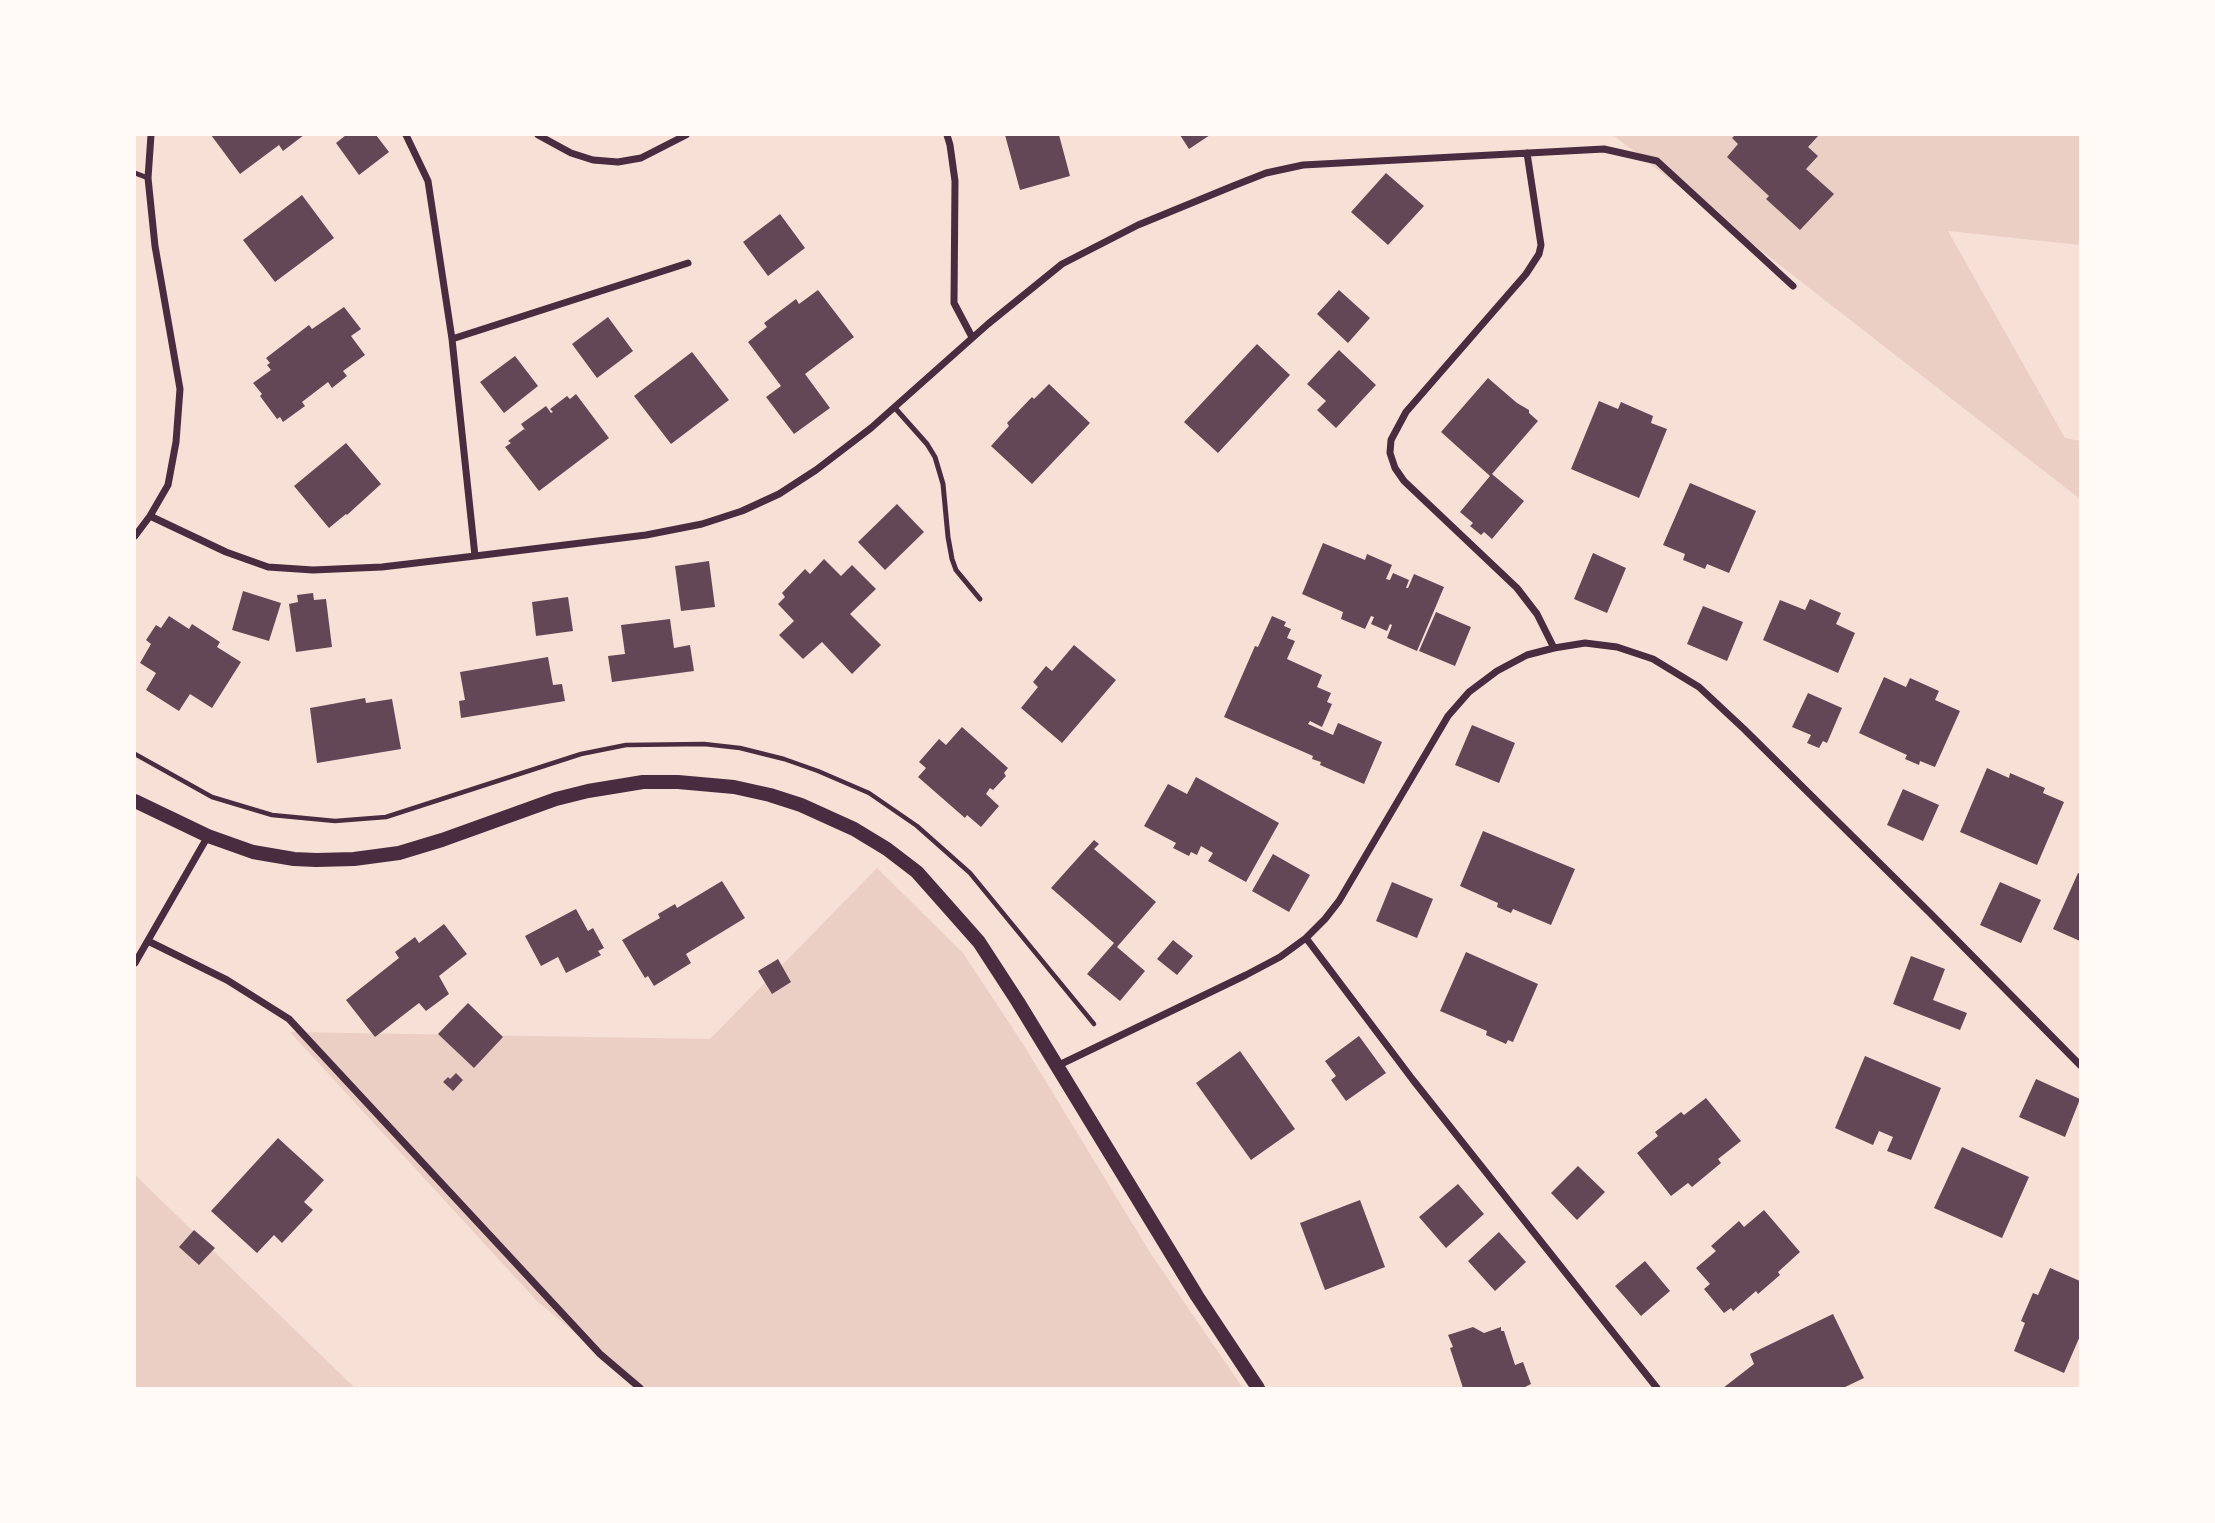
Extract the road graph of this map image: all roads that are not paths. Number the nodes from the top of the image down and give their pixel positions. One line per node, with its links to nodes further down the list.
1 (151, 135): 8 (street)
2 (406, 135): 12 (street)
3 (538, 135): 4 (street)
4 (686, 135)
5 (947, 135): 11 (street)
6 (1527, 153): 10 (street); 11 (street); 18 (street)
7 (135, 173): 8 (lane)
8 (148, 178): 14 (street)
9 (688, 263): 12 (street)
10 (1793, 286)
11 (972, 337): 13 (street)
12 (452, 339): 16 (street)
13 (895, 408): 16 (street); 17 (lane)
14 (150, 516): 15 (street); 16 (street)
15 (135, 536)
16 (475, 556)
17 (979, 599)
18 (1555, 648): 21 (street); 24 (street)
19 (135, 801): 20 (main road)
20 (208, 836): 22 (street); 25 (main road)
21 (1306, 938): 25 (street); 28 (street)
22 (148, 941): 23 (street); 26 (street)
23 (135, 963)
24 (2080, 1065)
25 (1057, 1066): 27 (main road)
26 (640, 1388)
27 (1258, 1388)
28 (1657, 1388)

